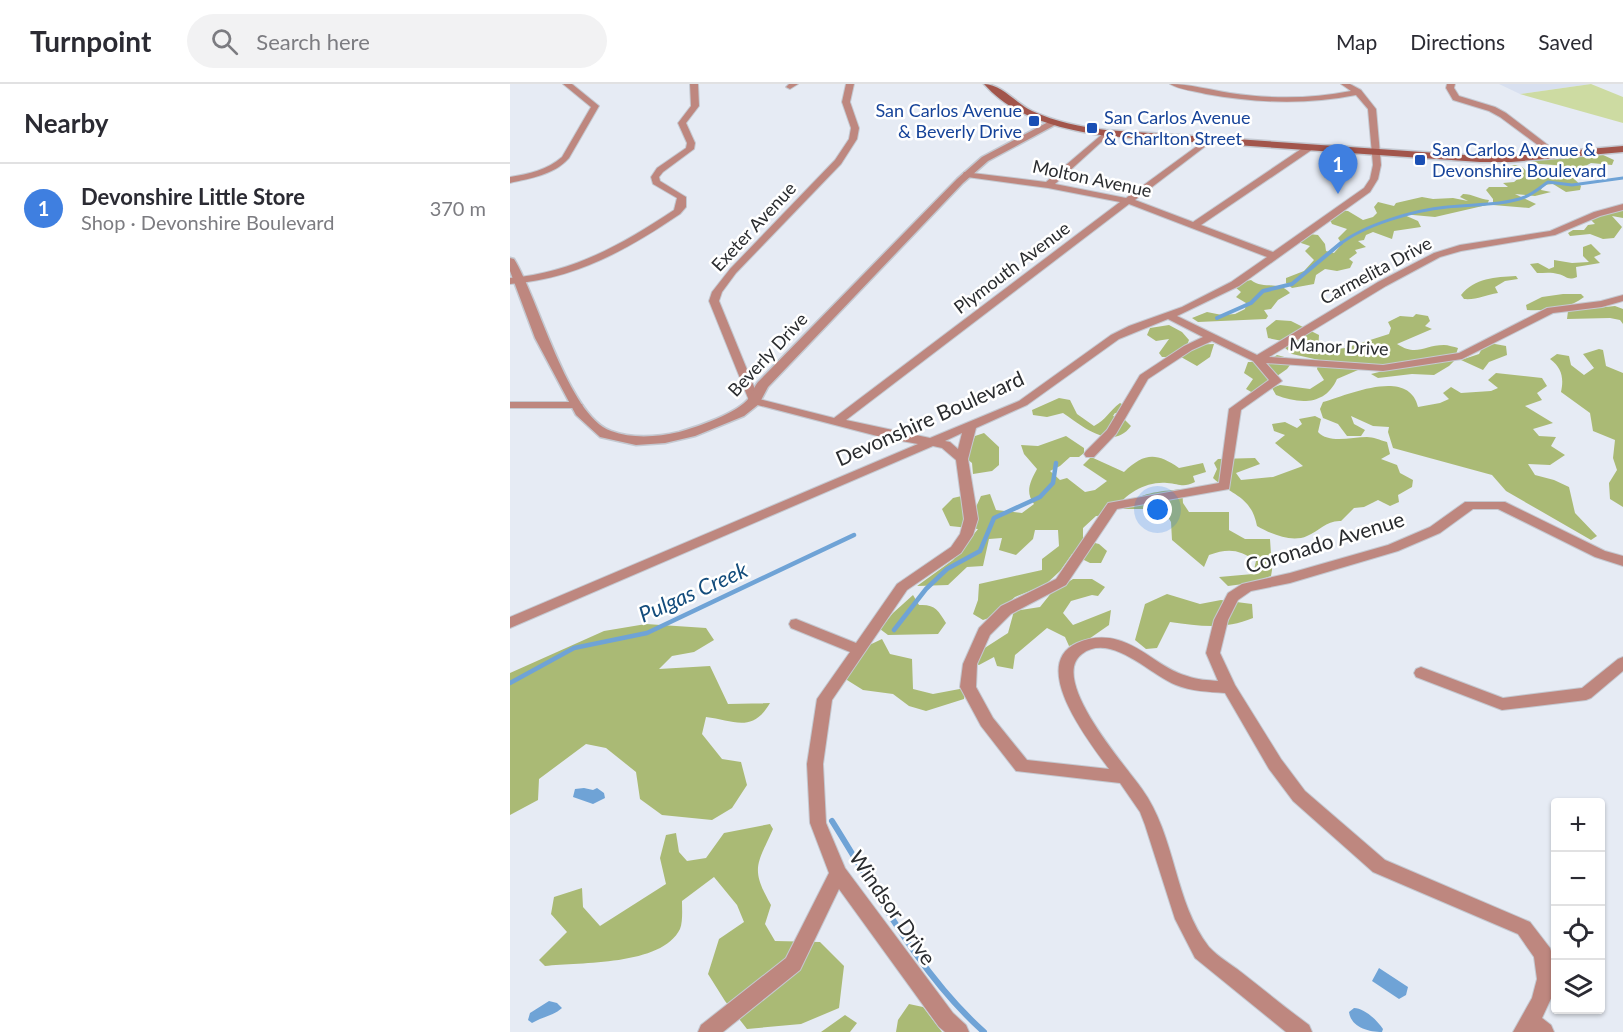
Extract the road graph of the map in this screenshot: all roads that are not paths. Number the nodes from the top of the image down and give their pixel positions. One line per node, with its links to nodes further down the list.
1 (567, 84): 17 (street)
2 (694, 84): 24 (street)
3 (850, 84): 29 (street, Exeter Avenue)
4 (988, 84): 9 (main road)
5 (1174, 84): 8 (street)
6 (1345, 84): 8 (street)
7 (1451, 84): 15 (street)
8 (1358, 92): 14 (street, Devonshire Boulevard)
9 (1052, 123): 10 (main road); 16 (street, Beverly Drive)
10 (1106, 133): 11 (main road); 18 (street)
11 (1208, 140): 12 (main road); 19 (street, Plymouth Avenue)
12 (1310, 147): 14 (main road); 21 (street)
13 (1623, 149): 15 (main road)
14 (1375, 152): 15 (main road); 22 (street, Devonshire Boulevard)
15 (1557, 154)
16 (967, 174): 18 (street, Molton Avenue); 29 (street, Beverly Drive)
17 (510, 180)
18 (1048, 185): 19 (street, Molton Avenue)
19 (1128, 201): 21 (street, Molton Avenue); 32 (street, Plymouth Avenue)
20 (1623, 207): 28 (street, Carmelita Drive)
21 (1195, 225): 22 (street, Molton Avenue)
22 (1274, 256): 26 (street, Devonshire Boulevard)
23 (510, 261): 24 (street, Beverly Drive)
24 (515, 281): 31 (street, Beverly Drive)
25 (1620, 301): 28 (street, Manor Drive)
26 (1168, 315): 27 (street); 33 (street, Devonshire Boulevard)
27 (1211, 337): 28 (street); 35 (street)
28 (1257, 359): 44 (street)
29 (754, 401): 31 (street, Beverly Drive); 32 (street)
30 (510, 405): 31 (street)
31 (577, 405)
32 (836, 422): 34 (street)
33 (970, 426): 34 (street, Devonshire Boulevard); 36 (street, Windsor Drive)
34 (928, 442): 36 (street); 38 (street, Devonshire Boulevard)
35 (1090, 454)
36 (962, 459): 40 (street, Windsor Drive)
37 (1623, 561): 43 (street, Coronado Avenue)
38 (510, 623)
39 (796, 624): 40 (street)
40 (858, 649): 45 (street, Windsor Drive)
41 (1623, 663): 42 (street)
42 (1421, 673)
43 (1229, 687): 44 (street); 46 (street, Coronado Avenue)
44 (1124, 777): 49 (street)
45 (838, 873): 47 (street); 48 (street, Windsor Drive)
46 (1532, 1028)
47 (708, 1032)
48 (959, 1032)
49 (1302, 1032)

